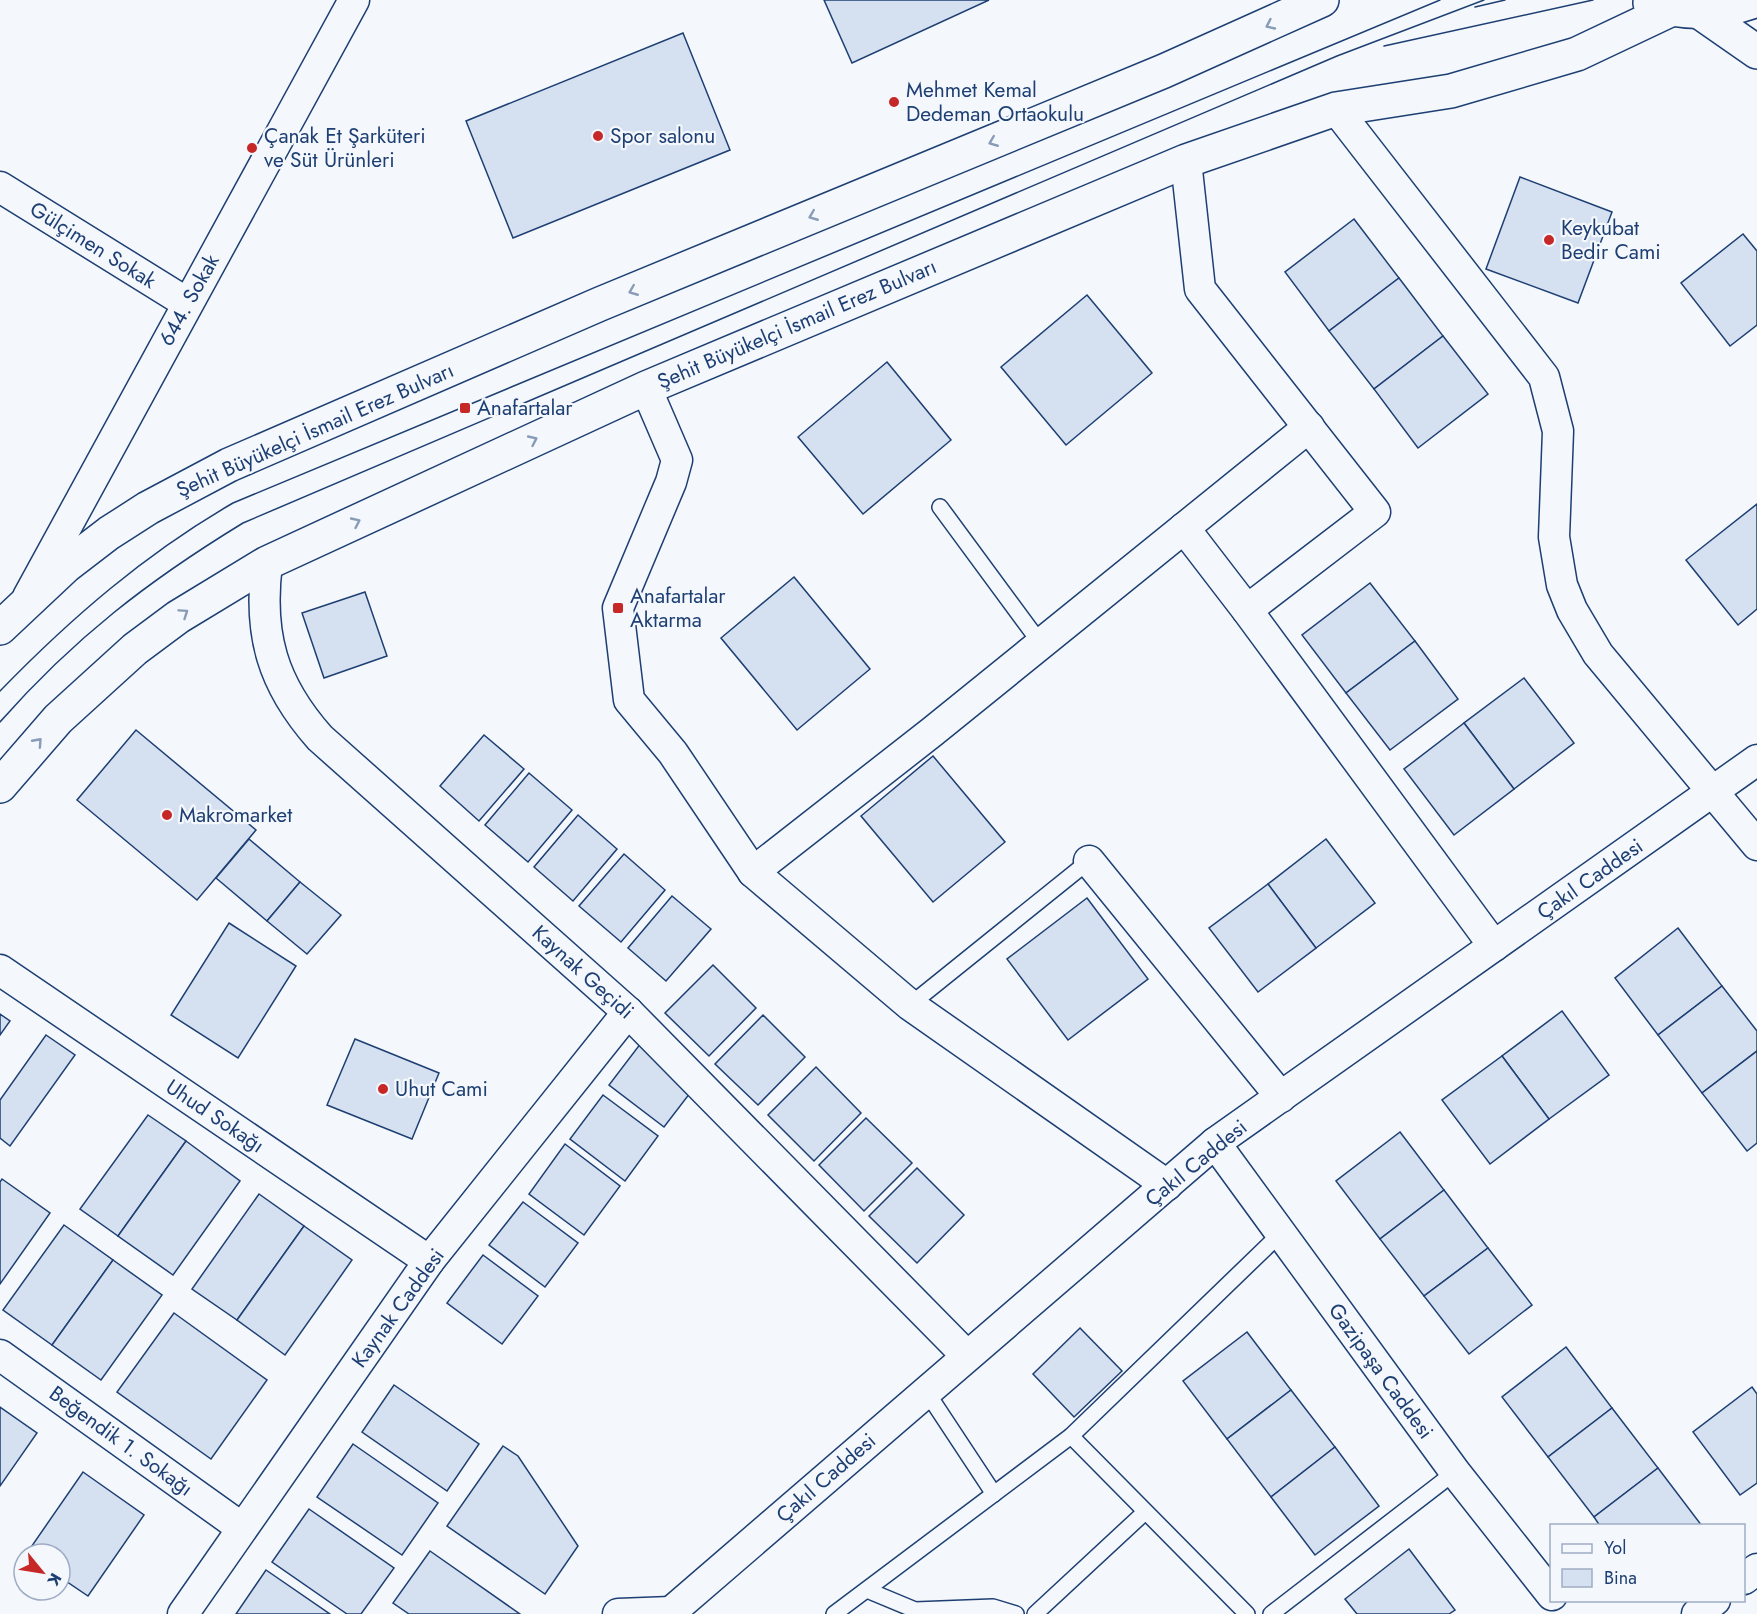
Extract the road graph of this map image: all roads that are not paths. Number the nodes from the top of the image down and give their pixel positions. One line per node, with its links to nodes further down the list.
1 (354, 0): 9 (street, 644. Sokak)
2 (1322, 0): 15 (main road, Şehit Büyükelçi İsmail Erez Bulvarı, one-way to 15)
3 (1757, 0): 4 (main road, Şehit Büyükelçi İsmail Erez Bulvarı)
4 (1671, 8): 5 (main road); 6 (main road, Şehit Büyükelçi İsmail Erez Bulvarı)
5 (1757, 52)
6 (1336, 109): 7 (main road, Şehit Büyükelçi İsmail Erez Bulvarı); 21 (street)
7 (1186, 161): 10 (main road, Şehit Büyükelçi İsmail Erez Bulvarı); 11 (street)
8 (0, 188): 9 (street, Gülçimen Sokak)
9 (187, 303): 15 (street, 644. Sokak)
10 (646, 388): 14 (main road, Şehit Büyükelçi İsmail Erez Bulvarı, one-way to 10); 24 (street)
11 (1309, 427): 13 (street); 16 (street)
12 (940, 507): 18 (lane)
13 (1184, 528): 16 (street); 18 (street)
14 (267, 563): 20 (main road, Şehit Büyükelçi İsmail Erez Bulvarı, one-way to 14); 28 (street, Kaynak Geçidi)
15 (25, 602): 17 (main road, Şehit Büyükelçi İsmail Erez Bulvarı)
16 (1248, 610): 25 (street)
17 (0, 627)
18 (1041, 644): 24 (street)
19 (1757, 760): 21 (street, Çakıl Caddesi)
20 (0, 786)
21 (1713, 792): 22 (street); 25 (street, Çakıl Caddesi)
22 (1757, 845)
23 (1089, 861): 27 (lane); 29 (street)
24 (753, 872): 27 (street)
25 (1494, 946): 29 (street, Çakıl Caddesi)
26 (0, 970): 33 (street, Uhud Sokağı)
27 (910, 1005): 31 (street)
28 (628, 1012): 33 (street, Kaynak Caddesi); 35 (street, Kaynak Geçidi)
29 (1281, 1097): 30 (street, Çakıl Caddesi)
30 (1215, 1143): 31 (street, Çakıl Caddesi); 32 (street, Gazipaşa Caddesi)
31 (1167, 1185): 35 (street, Çakıl Caddesi)
32 (1281, 1233): 37 (lane); 38 (street, Gazipaşa Caddesi)
33 (429, 1262): 41 (street, Kaynak Caddesi)
34 (0, 1355): 41 (street, Beğendik 1. Sokağı)
35 (967, 1356): 36 (street, Çakıl Caddesi)
36 (926, 1391): 39 (lane); 45 (street, Çakıl Caddesi)
37 (1071, 1436): 39 (lane); 40 (lane)
38 (1455, 1472): 43 (street, Gazipaşa Caddesi); 52 (lane)
39 (994, 1494): 42 (lane)
40 (1145, 1512): 50 (lane); 51 (lane)
41 (242, 1528): 46 (street, Kaynak Caddesi)
42 (867, 1590): 48 (lane); 49 (lane)
43 (1550, 1594)
44 (1712, 1602): 53 (street)
45 (671, 1613): 47 (street)
46 (183, 1614)
47 (618, 1614)
48 (834, 1614)
49 (1016, 1614)
50 (1035, 1614)
51 (1248, 1614)
52 (1271, 1614)
53 (1697, 1614)

